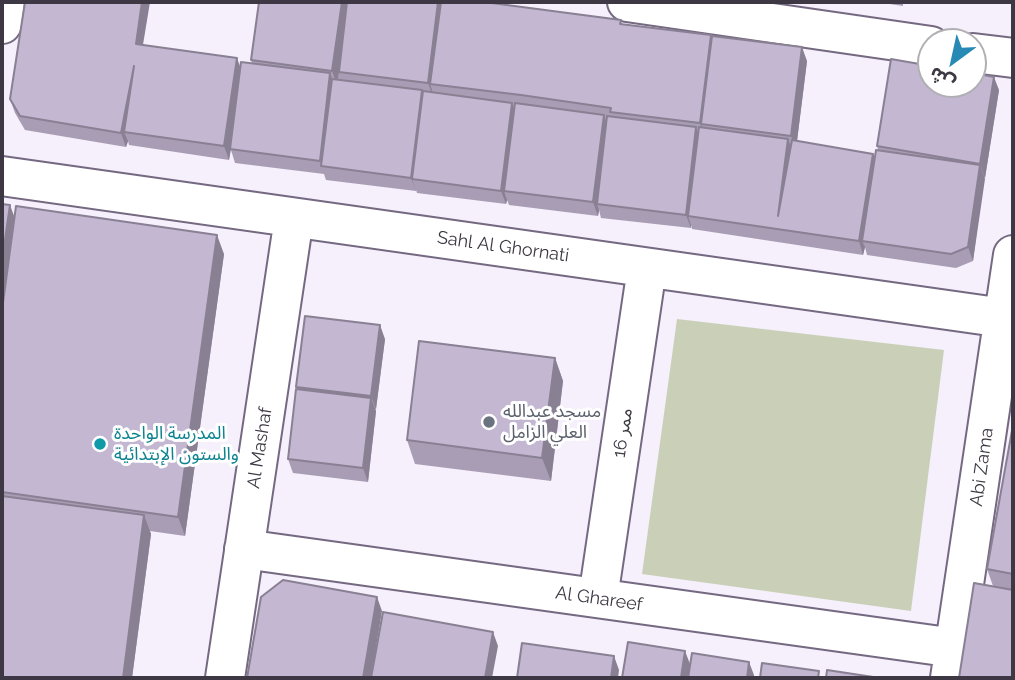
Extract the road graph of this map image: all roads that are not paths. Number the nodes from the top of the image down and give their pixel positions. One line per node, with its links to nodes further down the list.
1 (5, 2): 3 (street)
2 (627, 2): 4 (street)
3 (2, 24)
4 (917, 44)
5 (987, 54): 6 (street)
6 (1013, 58)
7 (2, 176): 8 (street, Sahl Al Ghornati)
8 (294, 218): 10 (street, Sahl Al Ghornati); 13 (street, Al Mashaf)
9 (1013, 255): 11 (street, Abi Zama)
10 (648, 268): 11 (street, Sahl Al Ghornati); 14 (street, ممر 16)
11 (1004, 318): 12 (street, Abi Zama)
12 (1002, 410): 15 (street, Abi Zama)
13 (244, 549): 14 (street, Al Ghareef); 16 (street, Al Mashaf)
14 (598, 598): 15 (street, Al Ghareef)
15 (952, 663)
16 (225, 678)

